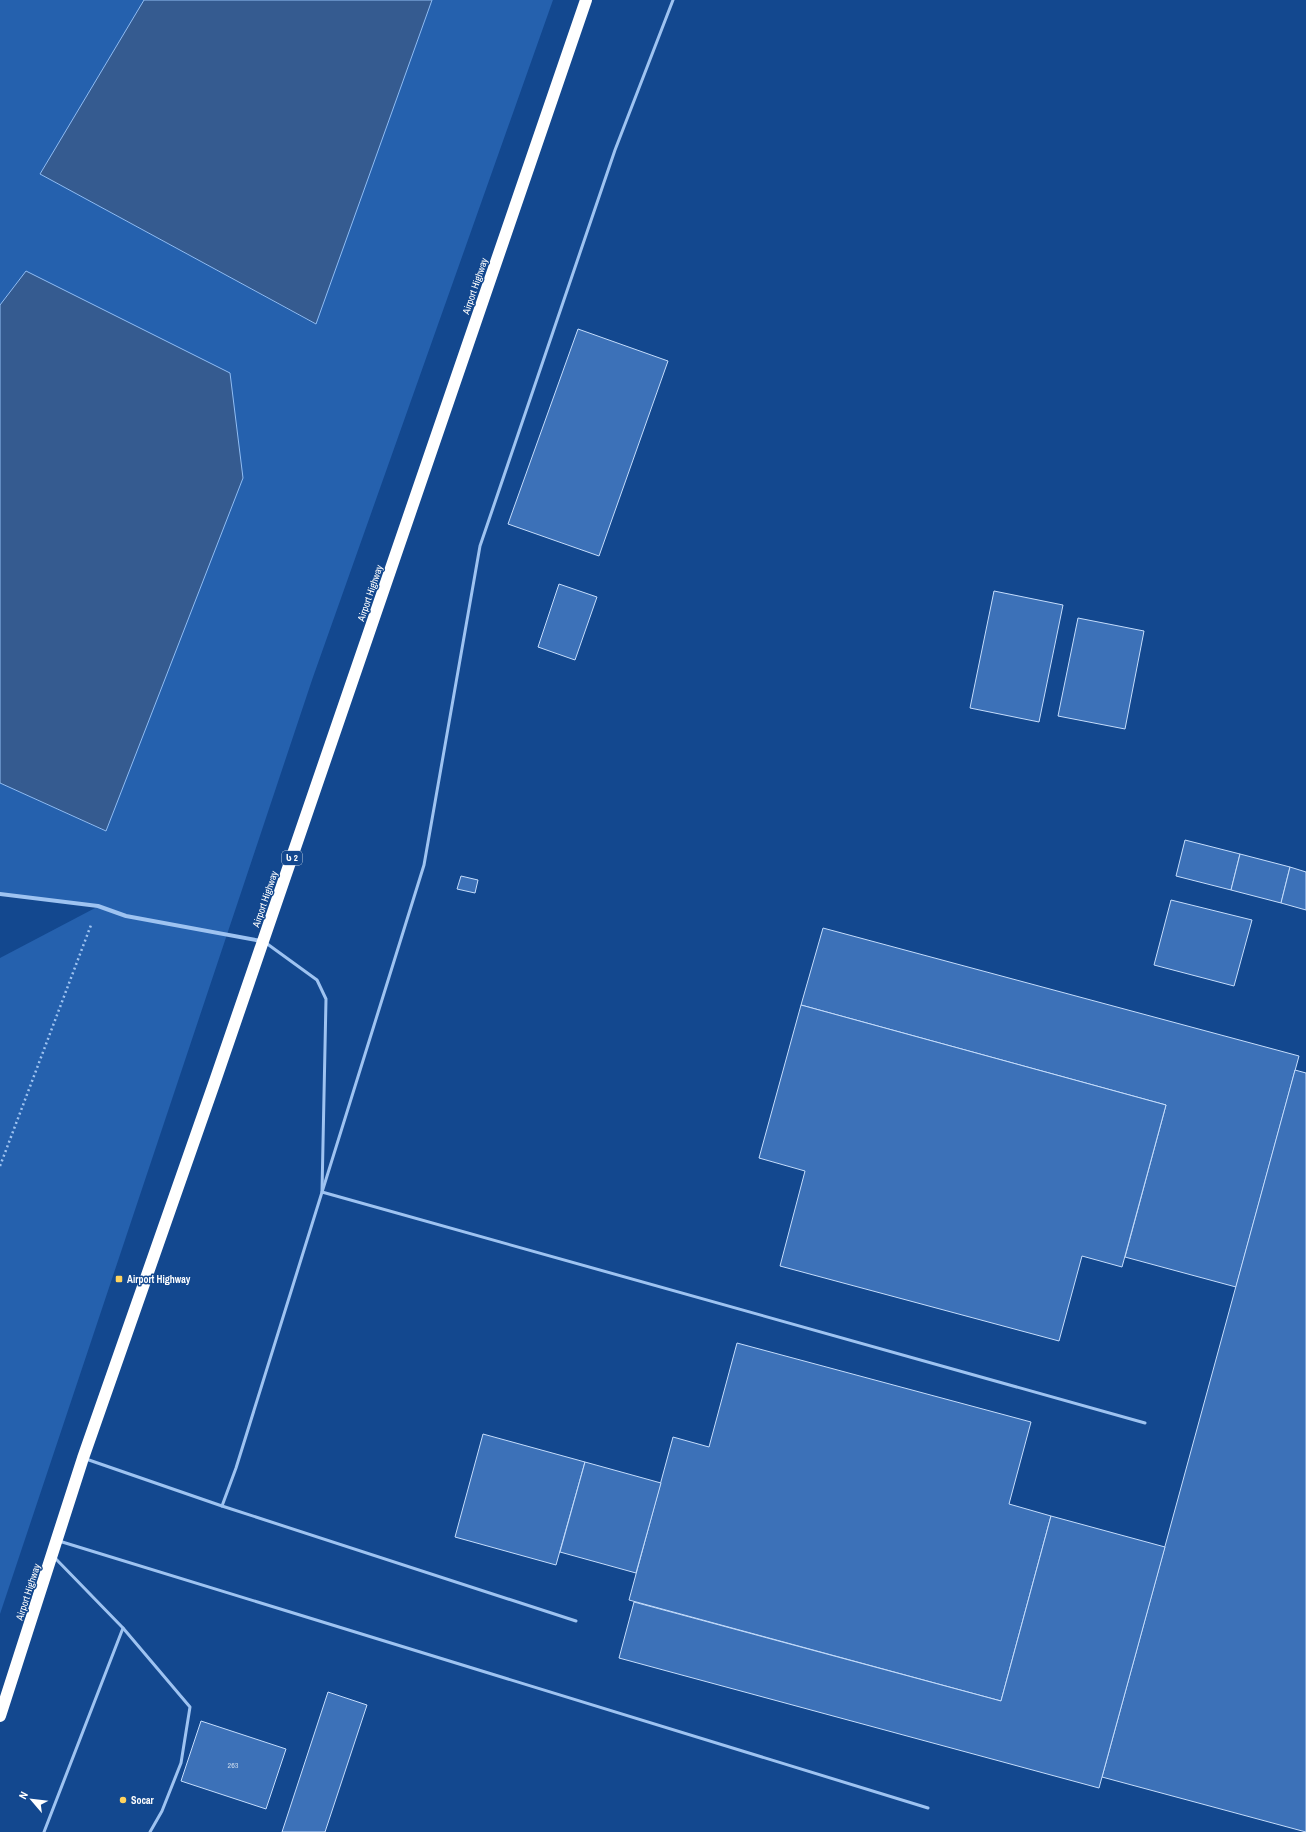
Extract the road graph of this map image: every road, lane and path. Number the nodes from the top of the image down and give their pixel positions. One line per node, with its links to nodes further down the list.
1 (586, 0): 5 (highway, Airport Highway / ს 2)
2 (673, 0): 7 (lane)
3 (0, 894): 4 (street)
4 (98, 906): 5 (street); 6 (path)
5 (263, 941): 7 (lane); 9 (highway, Airport Highway / ს 2)
6 (0, 1166)
7 (322, 1192): 8 (lane); 10 (lane)
8 (1145, 1423)
9 (83, 1458): 10 (lane); 11 (highway, Airport Highway / ს 2)
10 (222, 1506): 13 (lane)
11 (57, 1541): 12 (highway, Airport Highway / ს 2); 16 (lane)
12 (52, 1555): 14 (lane); 15 (highway, Airport Highway / ს 2)
13 (576, 1621)
14 (123, 1628): 17 (lane); 18 (lane)
15 (0, 1716)
16 (928, 1808)
17 (44, 1832)
18 (150, 1832)

